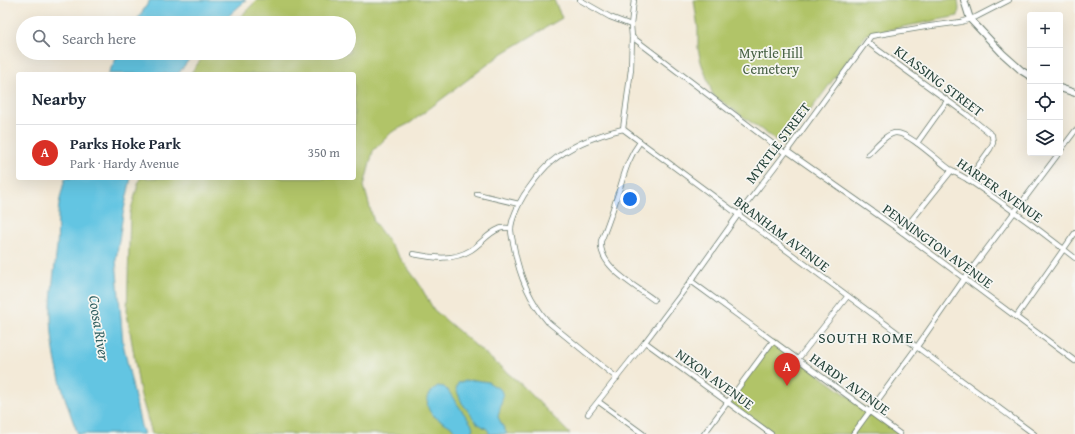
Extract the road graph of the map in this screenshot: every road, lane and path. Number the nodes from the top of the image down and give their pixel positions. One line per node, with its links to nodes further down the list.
1 (580, 0): 6 (street)
2 (634, 0): 6 (street)
3 (964, 0): 5 (main road)
4 (1009, 0): 5 (street, MYRTLE STREET)
5 (970, 20): 8 (street, MYRTLE STREET); 9 (main road)
6 (631, 25): 7 (street)
7 (632, 37): 13 (street); 18 (street, PENNINGTON AVENUE)
8 (867, 42): 12 (street, KLASSING STREET); 18 (street, MYRTLE STREET)
9 (1027, 74)
10 (1063, 90): 11 (main road)
11 (1075, 93)
12 (947, 101): 16 (street); 22 (street, KLASSING STREET)
13 (623, 129): 15 (street, BRANHAM AVENUE); 24 (street)
14 (1075, 131): 17 (street)
15 (640, 142): 26 (street, BRANHAM AVENUE); 36 (street)
16 (916, 143): 19 (street, HARPER AVENUE); 21 (street, HARPER AVENUE)
17 (1063, 147)
18 (786, 152): 26 (street, MYRTLE STREET); 28 (street, PENNINGTON AVENUE)
19 (868, 154)
20 (1056, 156): 25 (street)
21 (952, 170): 22 (street, HARPER AVENUE); 28 (street)
22 (968, 180): 25 (street, HARPER AVENUE)
23 (477, 194): 24 (street)
24 (519, 204): 27 (street)
25 (1015, 212): 30 (street, HARPER AVENUE); 33 (street)
26 (738, 215): 34 (street, MYRTLE STREET); 35 (street, BRANHAM AVENUE)
27 (511, 228): 31 (street); 43 (street)
28 (902, 232): 33 (street, PENNINGTON AVENUE)
29 (1075, 233): 30 (street)
30 (1064, 250): 32 (street, HARPER AVENUE); 37 (street)
31 (413, 254)
32 (1075, 258)
33 (964, 279): 37 (street, PENNINGTON AVENUE); 40 (street)
34 (691, 281): 38 (street, HARDY AVENUE); 39 (street, MYRTLE STREET)
35 (847, 297): 40 (street, BRANHAM AVENUE); 41 (street)
36 (654, 300)
37 (1016, 316): 42 (street, PENNINGTON AVENUE)
38 (773, 341): 41 (street, HARDY AVENUE); 45 (street)
39 (645, 342): 43 (street, MYRTLE STREET); 45 (street, NIXON AVENUE)
40 (916, 348): 46 (street); 53 (street, BRANHAM AVENUE)
41 (798, 359): 46 (street, HARDY AVENUE)
42 (1075, 361)
43 (617, 378): 44 (street, MYRTLE STREET)
44 (599, 402): 47 (street, MYRTLE STREET); 48 (street)
45 (728, 402): 49 (street); 50 (street, NIXON AVENUE)
46 (869, 411): 51 (street); 52 (street, HARDY AVENUE)
47 (588, 414)
48 (643, 434)
49 (704, 434)
50 (771, 434)
51 (853, 434)
52 (900, 434)
53 (1034, 434)

